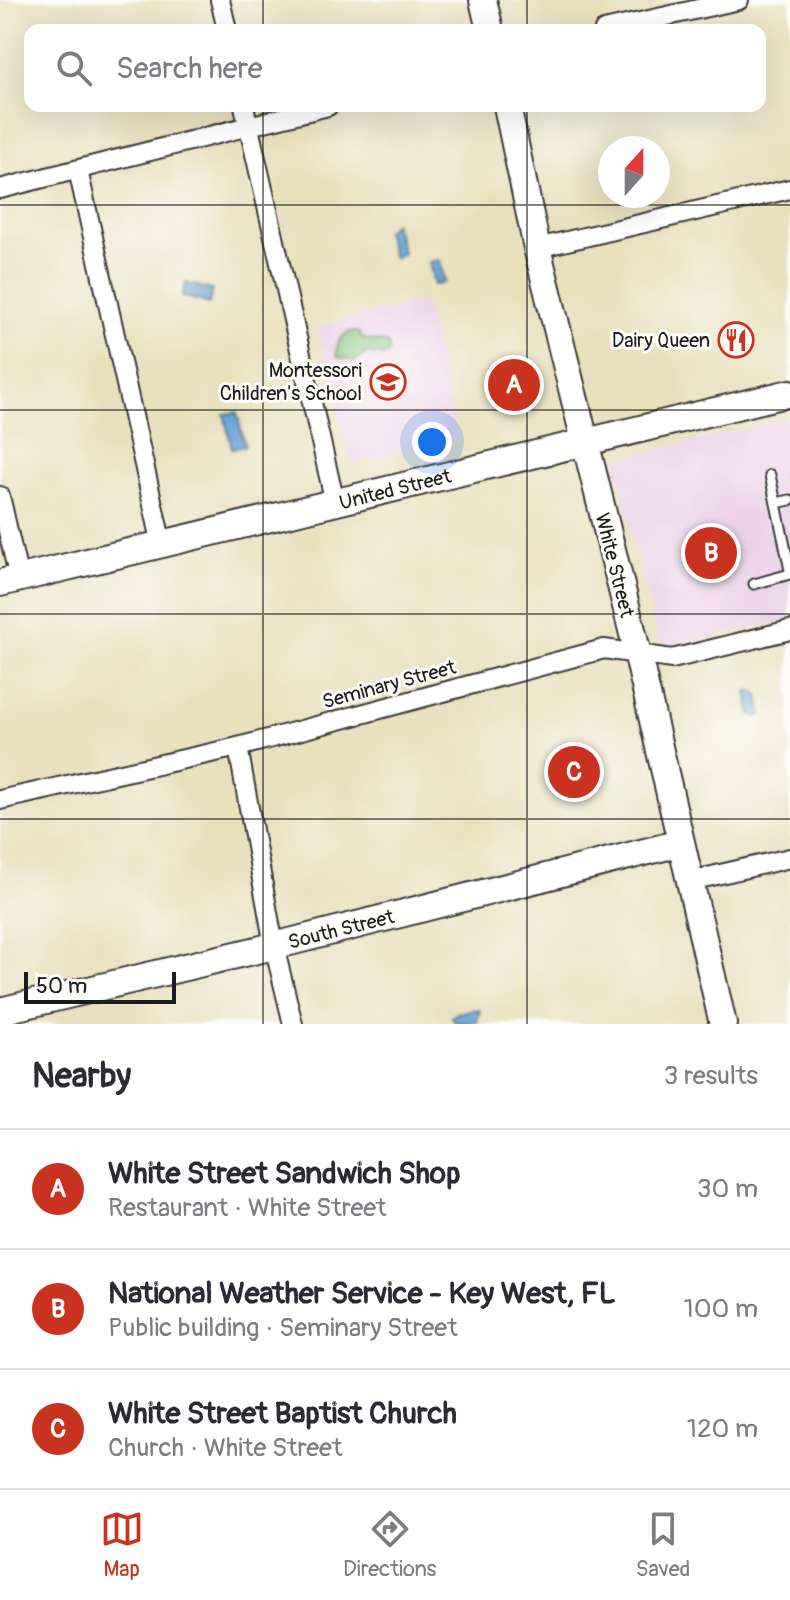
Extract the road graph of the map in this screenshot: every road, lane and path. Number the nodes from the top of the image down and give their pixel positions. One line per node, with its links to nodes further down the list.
1 (220, 0): 4 (street)
2 (483, 0): 5 (street)
3 (739, 0): 6 (street)
4 (226, 24)
5 (489, 24)
6 (631, 24)
7 (246, 112): 10 (street)
8 (304, 112): 10 (street)
9 (508, 112): 14 (street, White Street)
10 (249, 126): 11 (street); 20 (street)
11 (78, 170): 12 (street); 22 (street)
12 (0, 189)
13 (790, 189): 14 (street)
14 (537, 248): 16 (street, White Street)
15 (790, 393): 16 (street, United Street)
16 (584, 443): 20 (street, United Street); 27 (street, White Street)
17 (770, 475): 21 (lane)
18 (0, 496): 24 (street)
19 (790, 500): 21 (lane)
20 (335, 503): 22 (street, United Street)
21 (776, 503): 23 (lane)
22 (162, 545): 24 (street, United Street)
23 (790, 572): 25 (lane)
24 (10, 581)
25 (754, 584)
26 (790, 630): 27 (street, Seminary Street)
27 (637, 653): 28 (street, Seminary Street); 30 (street, White Street)
28 (238, 747): 29 (street, Seminary Street); 33 (street)
29 (0, 800)
30 (680, 843): 32 (street, White Street); 33 (street, South Street)
31 (790, 858): 32 (street)
32 (690, 881): 36 (street, White Street)
33 (274, 946): 34 (street, South Street); 35 (street)
34 (0, 1011)
35 (293, 1024)
36 (723, 1024)

